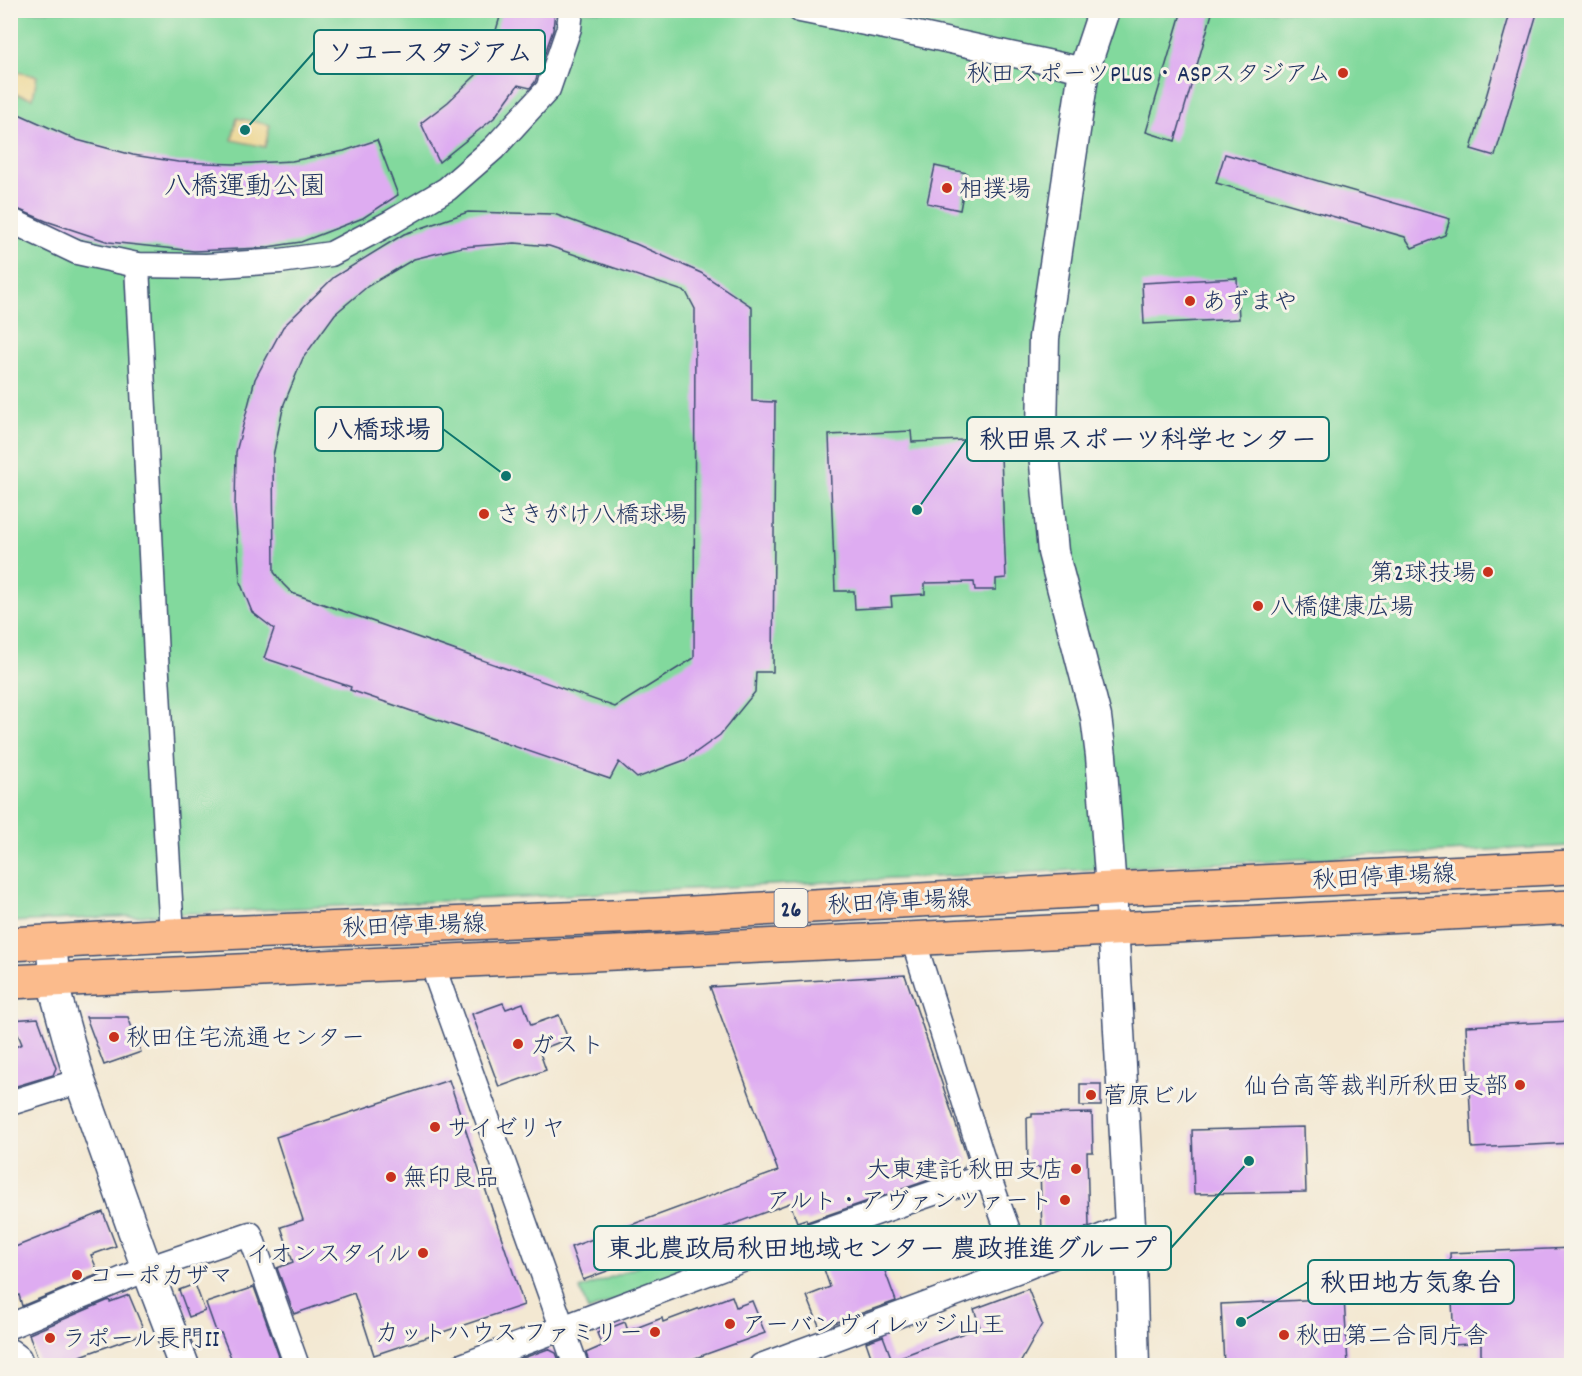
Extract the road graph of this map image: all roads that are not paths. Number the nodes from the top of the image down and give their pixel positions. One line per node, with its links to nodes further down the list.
1 (571, 10): 6 (street)
2 (800, 10): 4 (street)
3 (1104, 10): 4 (street)
4 (1084, 70): 8 (street)
5 (10, 220): 6 (street)
6 (137, 265): 11 (street)
7 (1572, 867): 8 (main road, 秋田停車場線 / 26)
8 (1111, 889): 10 (street); 11 (main road, 秋田停車場線 / 26)
9 (1572, 907): 10 (main road, 秋田停車場線 / 26)
10 (1113, 929): 12 (main road, 秋田停車場線 / 26); 21 (street)
11 (172, 935): 13 (main road, 秋田停車場線 / 26)
12 (913, 939): 15 (main road, 秋田停車場線 / 26); 20 (street)
13 (51, 942): 14 (main road, 秋田停車場線 / 26); 16 (street)
14 (10, 944)
15 (437, 962): 16 (main road, 秋田停車場線 / 26); 25 (street)
16 (55, 980): 17 (main road, 秋田停車場線 / 26); 18 (street)
17 (10, 982)
18 (80, 1081): 19 (street); 22 (street)
19 (10, 1103)
20 (988, 1176): 23 (street); 25 (street)
21 (1130, 1225): 23 (street); 33 (street)
22 (147, 1269): 24 (street); 28 (street); 29 (street)
23 (1022, 1269): 32 (street)
24 (10, 1326)
25 (562, 1329): 30 (street); 31 (street)
26 (10, 1351): 27 (street)
27 (22, 1365)
28 (184, 1365)
29 (297, 1365)
30 (462, 1365)
31 (576, 1365)
32 (761, 1365)
33 (1134, 1365)

